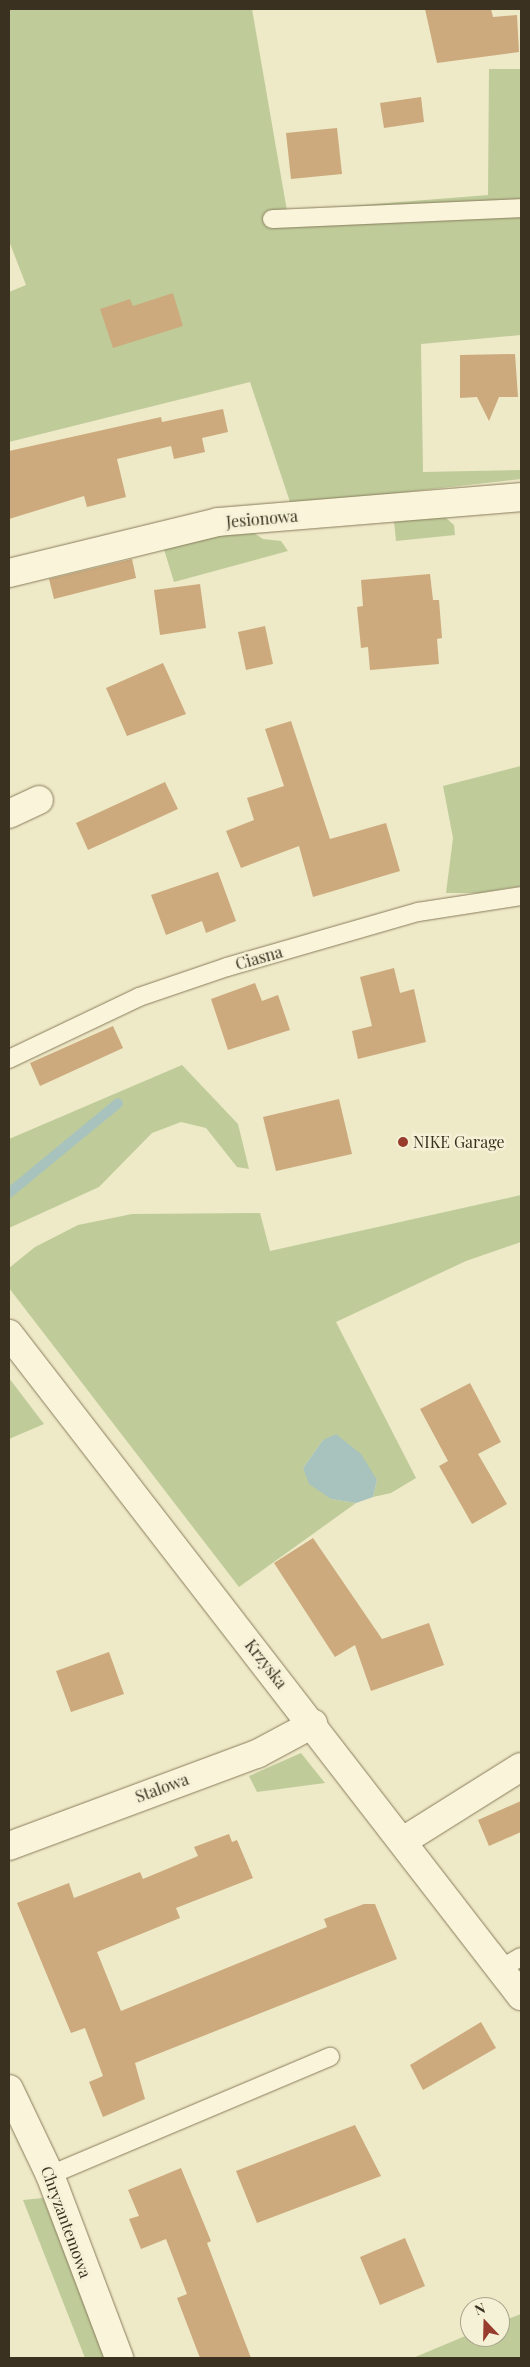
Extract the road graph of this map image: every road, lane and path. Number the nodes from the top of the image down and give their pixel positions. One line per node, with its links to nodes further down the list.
1 (521, 208): 2 (lane)
2 (272, 219)
3 (521, 497): 4 (street, Jesionowa)
4 (9, 574)
5 (39, 800): 6 (street)
6 (9, 814)
7 (521, 896): 8 (lane, Ciasna)
8 (9, 1059)
9 (9, 1334): 10 (street, Krzyska)
10 (313, 1724): 12 (street, Krzyska); 13 (street, Stalowa)
11 (521, 1767): 12 (street)
12 (403, 1840): 14 (street, Krzyska)
13 (9, 1846)
14 (511, 1963): 15 (street, Krzyska)
15 (521, 1996)
16 (330, 2057): 18 (lane)
17 (9, 2089): 18 (street, Chryzantemowa)
18 (50, 2175): 19 (street, Chryzantemowa)
19 (119, 2358)

